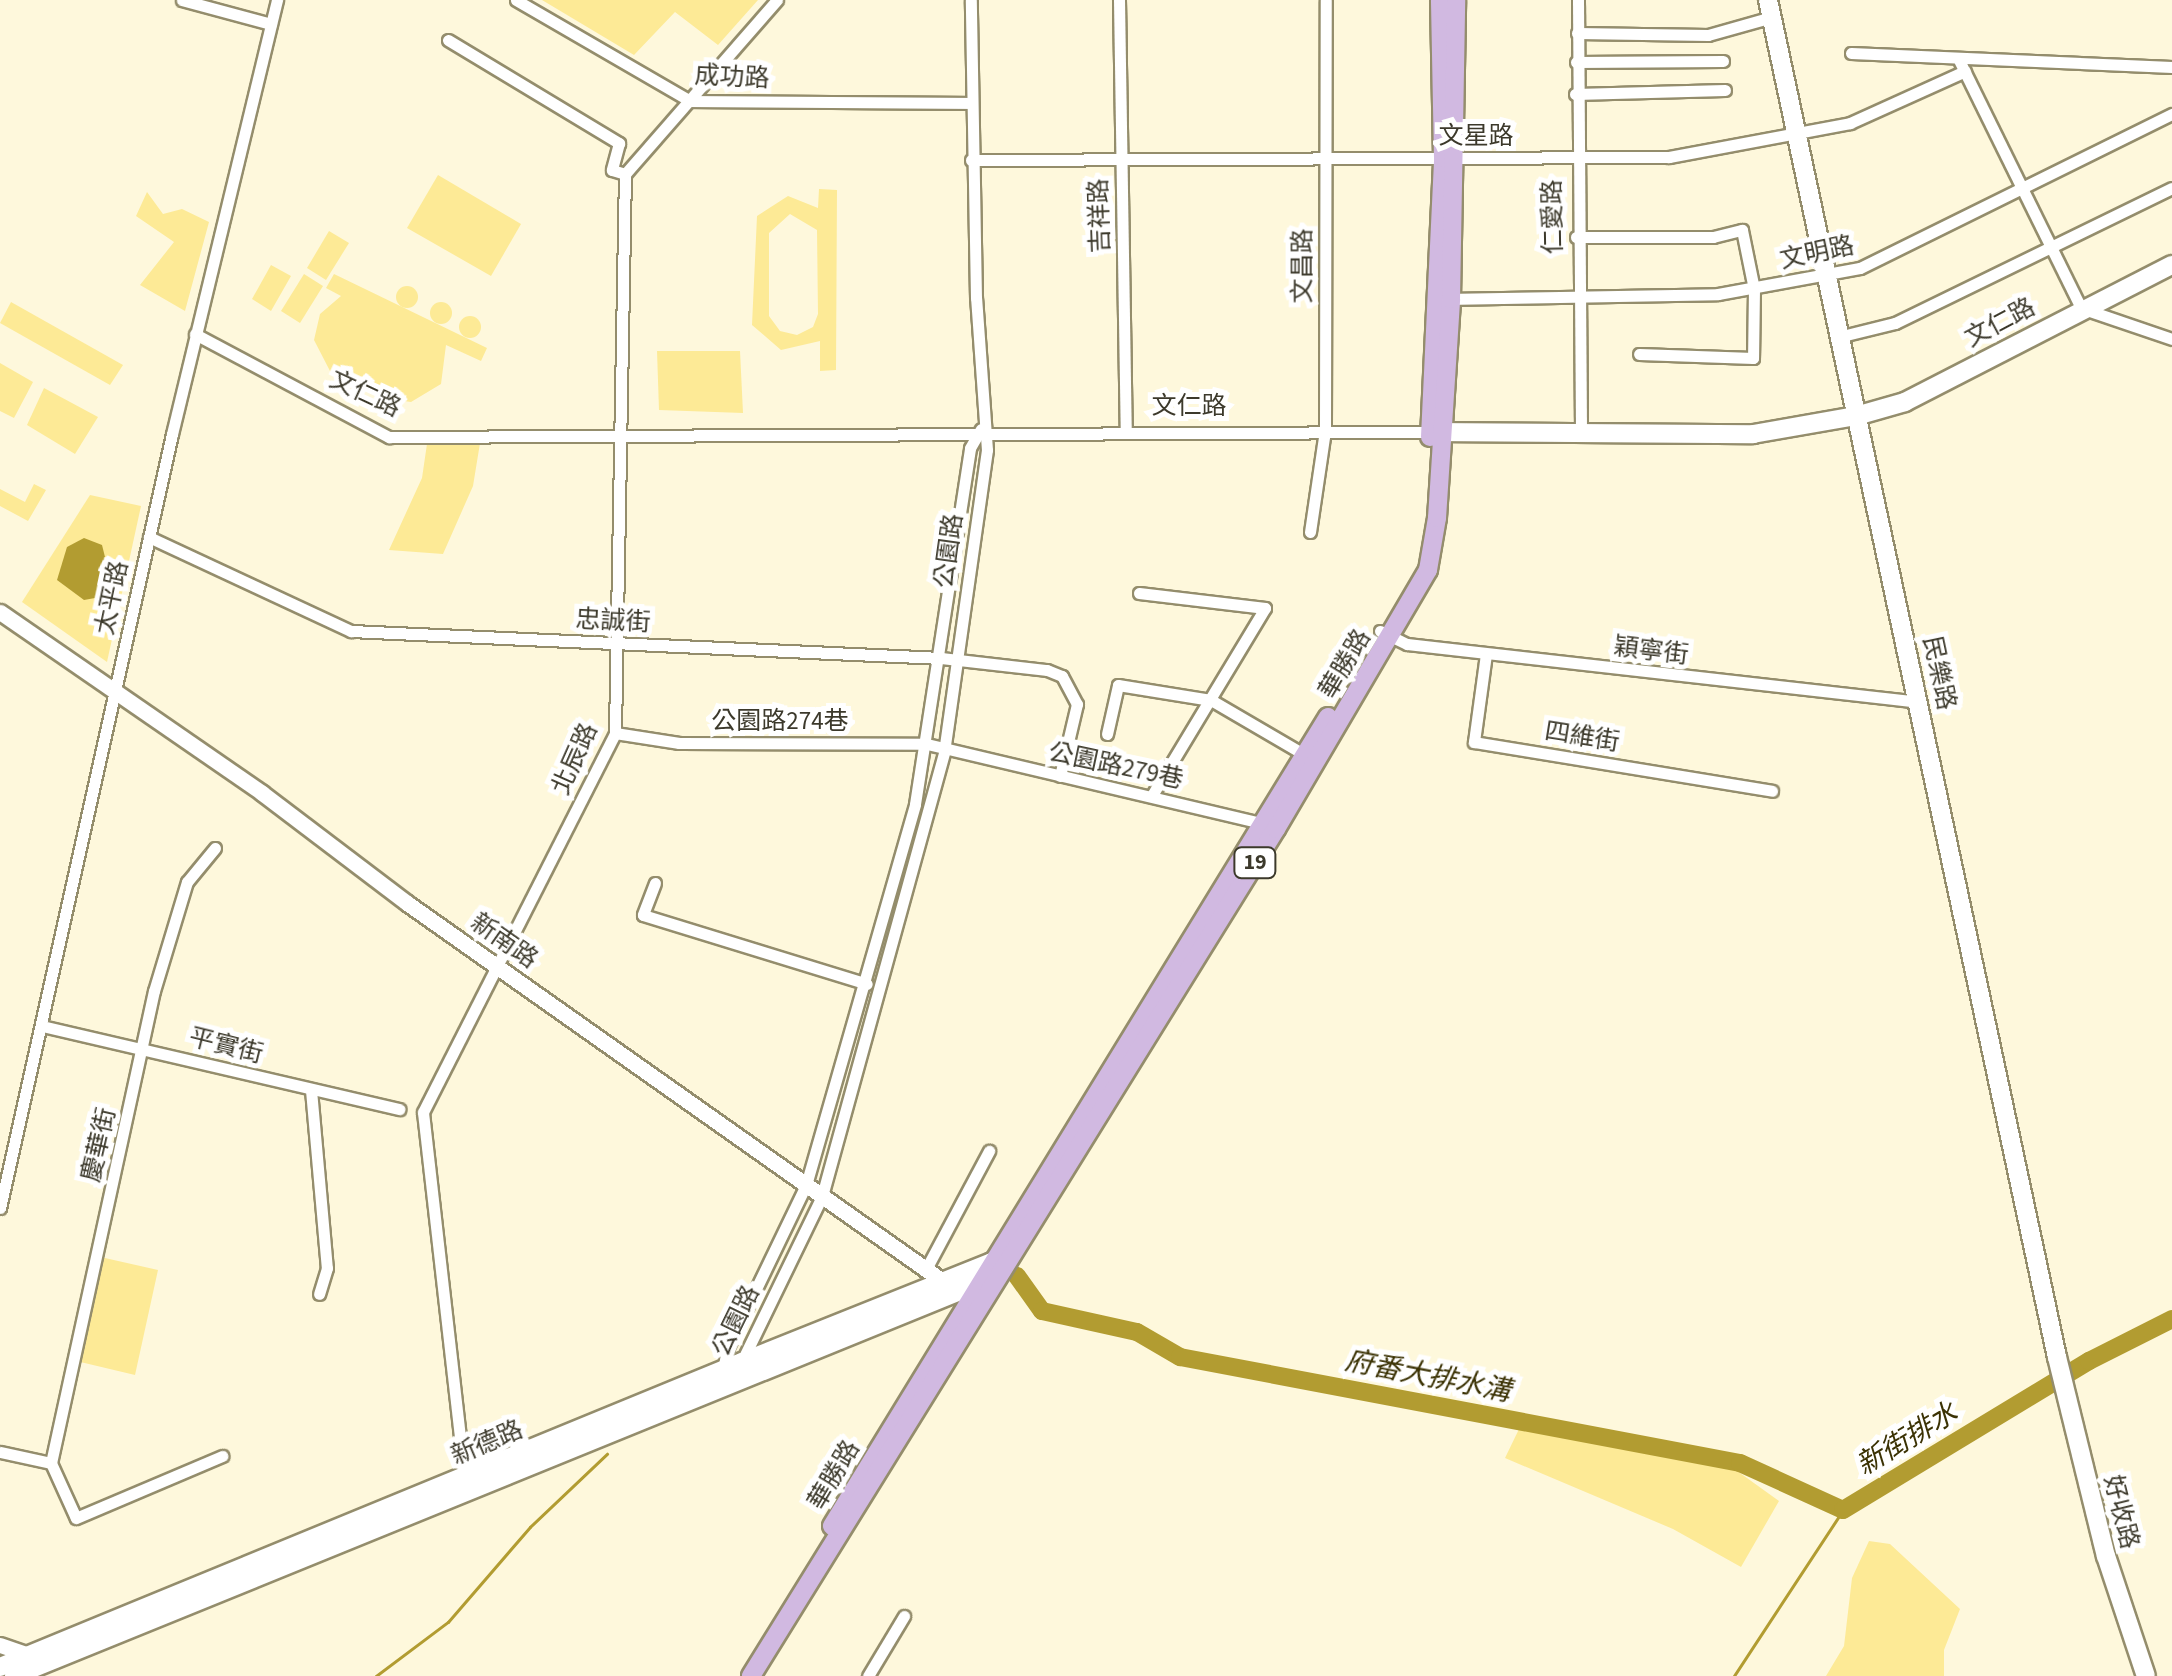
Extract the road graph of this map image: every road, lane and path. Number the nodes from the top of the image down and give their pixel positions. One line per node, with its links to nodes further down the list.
1 (182, 0): 12 (street)
2 (277, 0): 12 (street, 太平路)
3 (516, 0): 22 (street, 成功路)
4 (777, 0): 22 (street)
5 (971, 0): 23 (street, 公園路)
6 (1119, 0): 30 (street, 吉祥路)
7 (1326, 0): 28 (street, 文昌路)
8 (1440, 0): 26 (main road, 華勝路 / 19)
9 (1456, 0): 26 (main road, 華勝路 / 19)
10 (1578, 0): 13 (street, 仁愛路)
11 (1770, 8): 13 (street); 25 (main road, 民樂路)
12 (271, 24): 42 (street, 太平路)
13 (1577, 33): 17 (street, 仁愛路)
14 (448, 40): 31 (street)
15 (1851, 53): 18 (street)
16 (1723, 60): 17 (street)
17 (1576, 62): 21 (street, 仁愛路)
18 (1962, 65): 19 (street); 25 (street, 文星路); 32 (street)
19 (2172, 66)
20 (1725, 90): 21 (street)
21 (1576, 94): 27 (street, 仁愛路)
22 (690, 101): 23 (street, 成功路); 31 (street)
23 (972, 102): 29 (street, 公園路)
24 (2172, 114): 32 (street, 文明路)
25 (1796, 135): 27 (street, 文星路); 37 (main road, 民樂路)
26 (1449, 158): 27 (street, 文星路); 28 (street, 文星路); 40 (main road, 華勝路 / 19)
27 (1574, 158): 34 (street, 仁愛路)
28 (1326, 159): 30 (street, 文星路); 49 (street, 文昌路)
29 (972, 160): 30 (street, 文星路); 47 (street, 公園路)
30 (1121, 160): 48 (street, 吉祥路)
31 (625, 174): 52 (street, 北辰路)
32 (2024, 188): 35 (street); 37 (street, 文明路)
33 (2172, 188): 35 (street)
34 (1576, 238): 38 (street); 39 (street, 仁愛路)
35 (2052, 245): 41 (street); 43 (street)
36 (2172, 266): 41 (main road, 文仁路)
37 (1825, 275): 38 (street, 文明路); 43 (main road, 民樂路)
38 (1754, 288): 39 (street, 文明路); 45 (street)
39 (1578, 294): 40 (street, 文明路); 51 (street, 仁愛路)
40 (1443, 299): 50 (main road, 華勝路 / 19)
41 (2081, 308): 44 (street); 46 (main road, 文仁路)
42 (195, 334): 52 (street, 文仁路); 54 (street, 太平路)
43 (1838, 337): 46 (main road, 民樂路)
44 (2172, 339)
45 (1639, 354)
46 (1856, 416): 51 (main road, 文仁路); 64 (main road, 民樂路)
47 (981, 430): 48 (street, 文仁路); 52 (street, 文仁路); 60 (street, 公園路); 61 (street, 公園路)
48 (1126, 431): 49 (street, 文仁路)
49 (1324, 431): 50 (street, 文仁路); 53 (street, 文昌路)
50 (1436, 433): 51 (main road, 文仁路); 57 (main road, 華勝路 / 19)
51 (1581, 433)
52 (622, 436): 58 (street, 北辰路)
53 (1310, 532)
54 (149, 538): 58 (street, 忠誠街); 62 (street, 太平路)
55 (1138, 593): 63 (street)
56 (0, 612): 62 (street, 新南路)
57 (1385, 634): 59 (street, 穎寧街); 69 (main road, 華勝路 / 19); 73 (main road, 華勝路 / 19)
58 (618, 644): 60 (street, 忠誠街); 65 (street, 北辰路)
59 (1486, 654): 64 (street, 穎寧街); 71 (street, 四維街)
60 (941, 658): 61 (street, 忠誠街); 67 (street, 公園路)
61 (957, 660): 68 (street, 公園路); 70 (street, 忠誠街)
62 (114, 695): 76 (street, 新南路); 79 (street, 太平路)
63 (1211, 700): 66 (street); 69 (street); 72 (street)
64 (1920, 702): 91 (main road, 民樂路)
65 (615, 732): 67 (street, 公園路274巷); 76 (street, 北辰路)
66 (1107, 734)
67 (927, 744): 68 (street, 公園路274巷); 77 (street, 公園路)
68 (944, 752): 70 (street, 公園路279巷); 78 (street, 公園路)
69 (1305, 755): 73 (main road, 華勝路 / 19)
70 (1060, 776): 72 (street, 公園路279巷)
71 (1772, 791)
72 (1152, 795): 73 (street, 公園路279巷)
73 (1271, 826): 87 (main road, 華勝路 / 19)
74 (216, 848): 80 (street, 慶華街)
75 (655, 883): 77 (street)
76 (496, 966): 84 (street, 新南路); 97 (street, 北辰路)
77 (864, 983): 78 (street); 84 (street, 公園路)
78 (880, 988): 85 (street, 公園路)
79 (42, 1026): 80 (street, 平實街); 86 (street, 太平路)
80 (140, 1049): 81 (street, 平實街); 96 (street, 慶華街)
81 (312, 1090): 82 (street, 平實街); 90 (street)
82 (399, 1109)
83 (989, 1151): 88 (street)
84 (806, 1185): 85 (street, 新南路); 93 (street, 公園路)
85 (822, 1196): 88 (street, 新南路); 92 (street, 公園路)
86 (0, 1208)
87 (998, 1266): 89 (main road, 19); 89 (main road, 新德路)
88 (926, 1268): 89 (street, 新南路)
89 (967, 1293): 92 (main road, 新德路); 93 (main road, 新德路); 103 (main road, 華勝路 / 19); 104 (main road, 華勝路 / 19)
90 (319, 1294)
91 (2058, 1357): 106 (main road, 好收路)
92 (742, 1362): 93 (main road, 新德路)
93 (726, 1377): 97 (main road, 新德路)
94 (0, 1452): 96 (street)
95 (222, 1456): 96 (street)
96 (51, 1462)
97 (467, 1487): 100 (main road, 新德路)
98 (904, 1616): 105 (street)
99 (0, 1645): 100 (street)
100 (36, 1659): 101 (main road, 新德路); 102 (main road, 新德路)
101 (0, 1666)
102 (14, 1676)
103 (741, 1676)
104 (750, 1676)
105 (868, 1676)
106 (2146, 1676)

